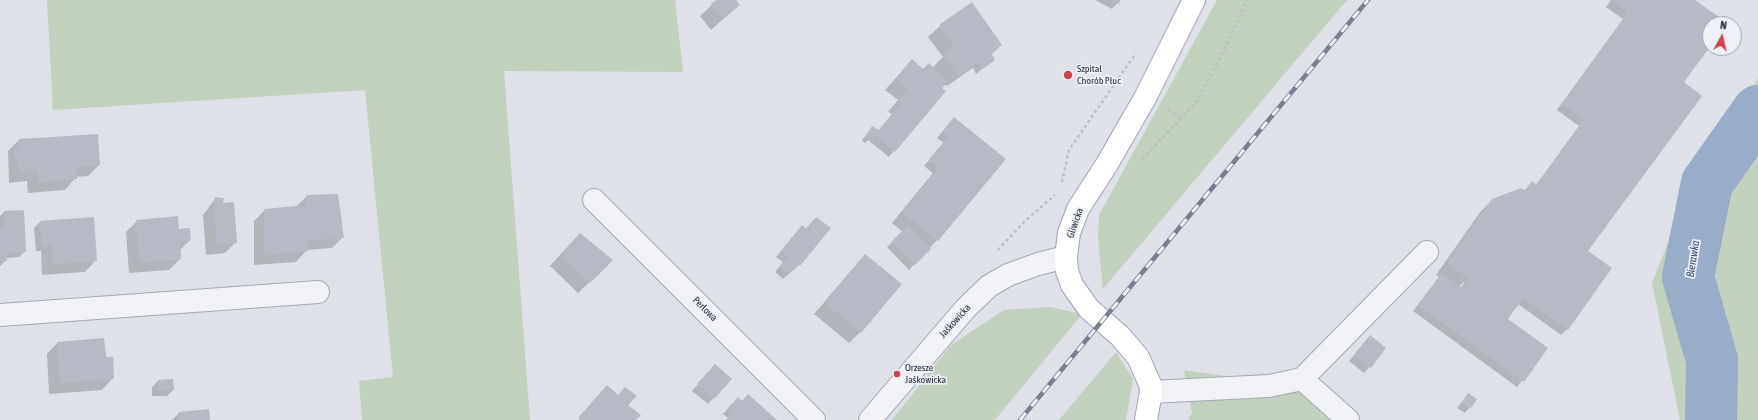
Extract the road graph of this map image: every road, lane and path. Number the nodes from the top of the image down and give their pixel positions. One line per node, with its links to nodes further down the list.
1 (1194, 0): 10 (main road, Gliwicka)
2 (1247, 0): 4 (path)
3 (1140, 47): 5 (path)
4 (1139, 162)
5 (1060, 186)
6 (1058, 192): 9 (path)
7 (594, 200): 15 (street, Perłowa)
8 (1427, 252): 13 (street)
9 (994, 254)
10 (1066, 257): 14 (main road, Gliwicka); 16 (street, Jaśkowicka)
11 (318, 292): 12 (street)
12 (0, 314)
13 (1302, 379): 14 (street); 18 (street)
14 (1151, 392): 17 (main road, Gliwicka)
15 (814, 420)
16 (870, 420)
17 (1146, 420)
18 (1348, 420)

